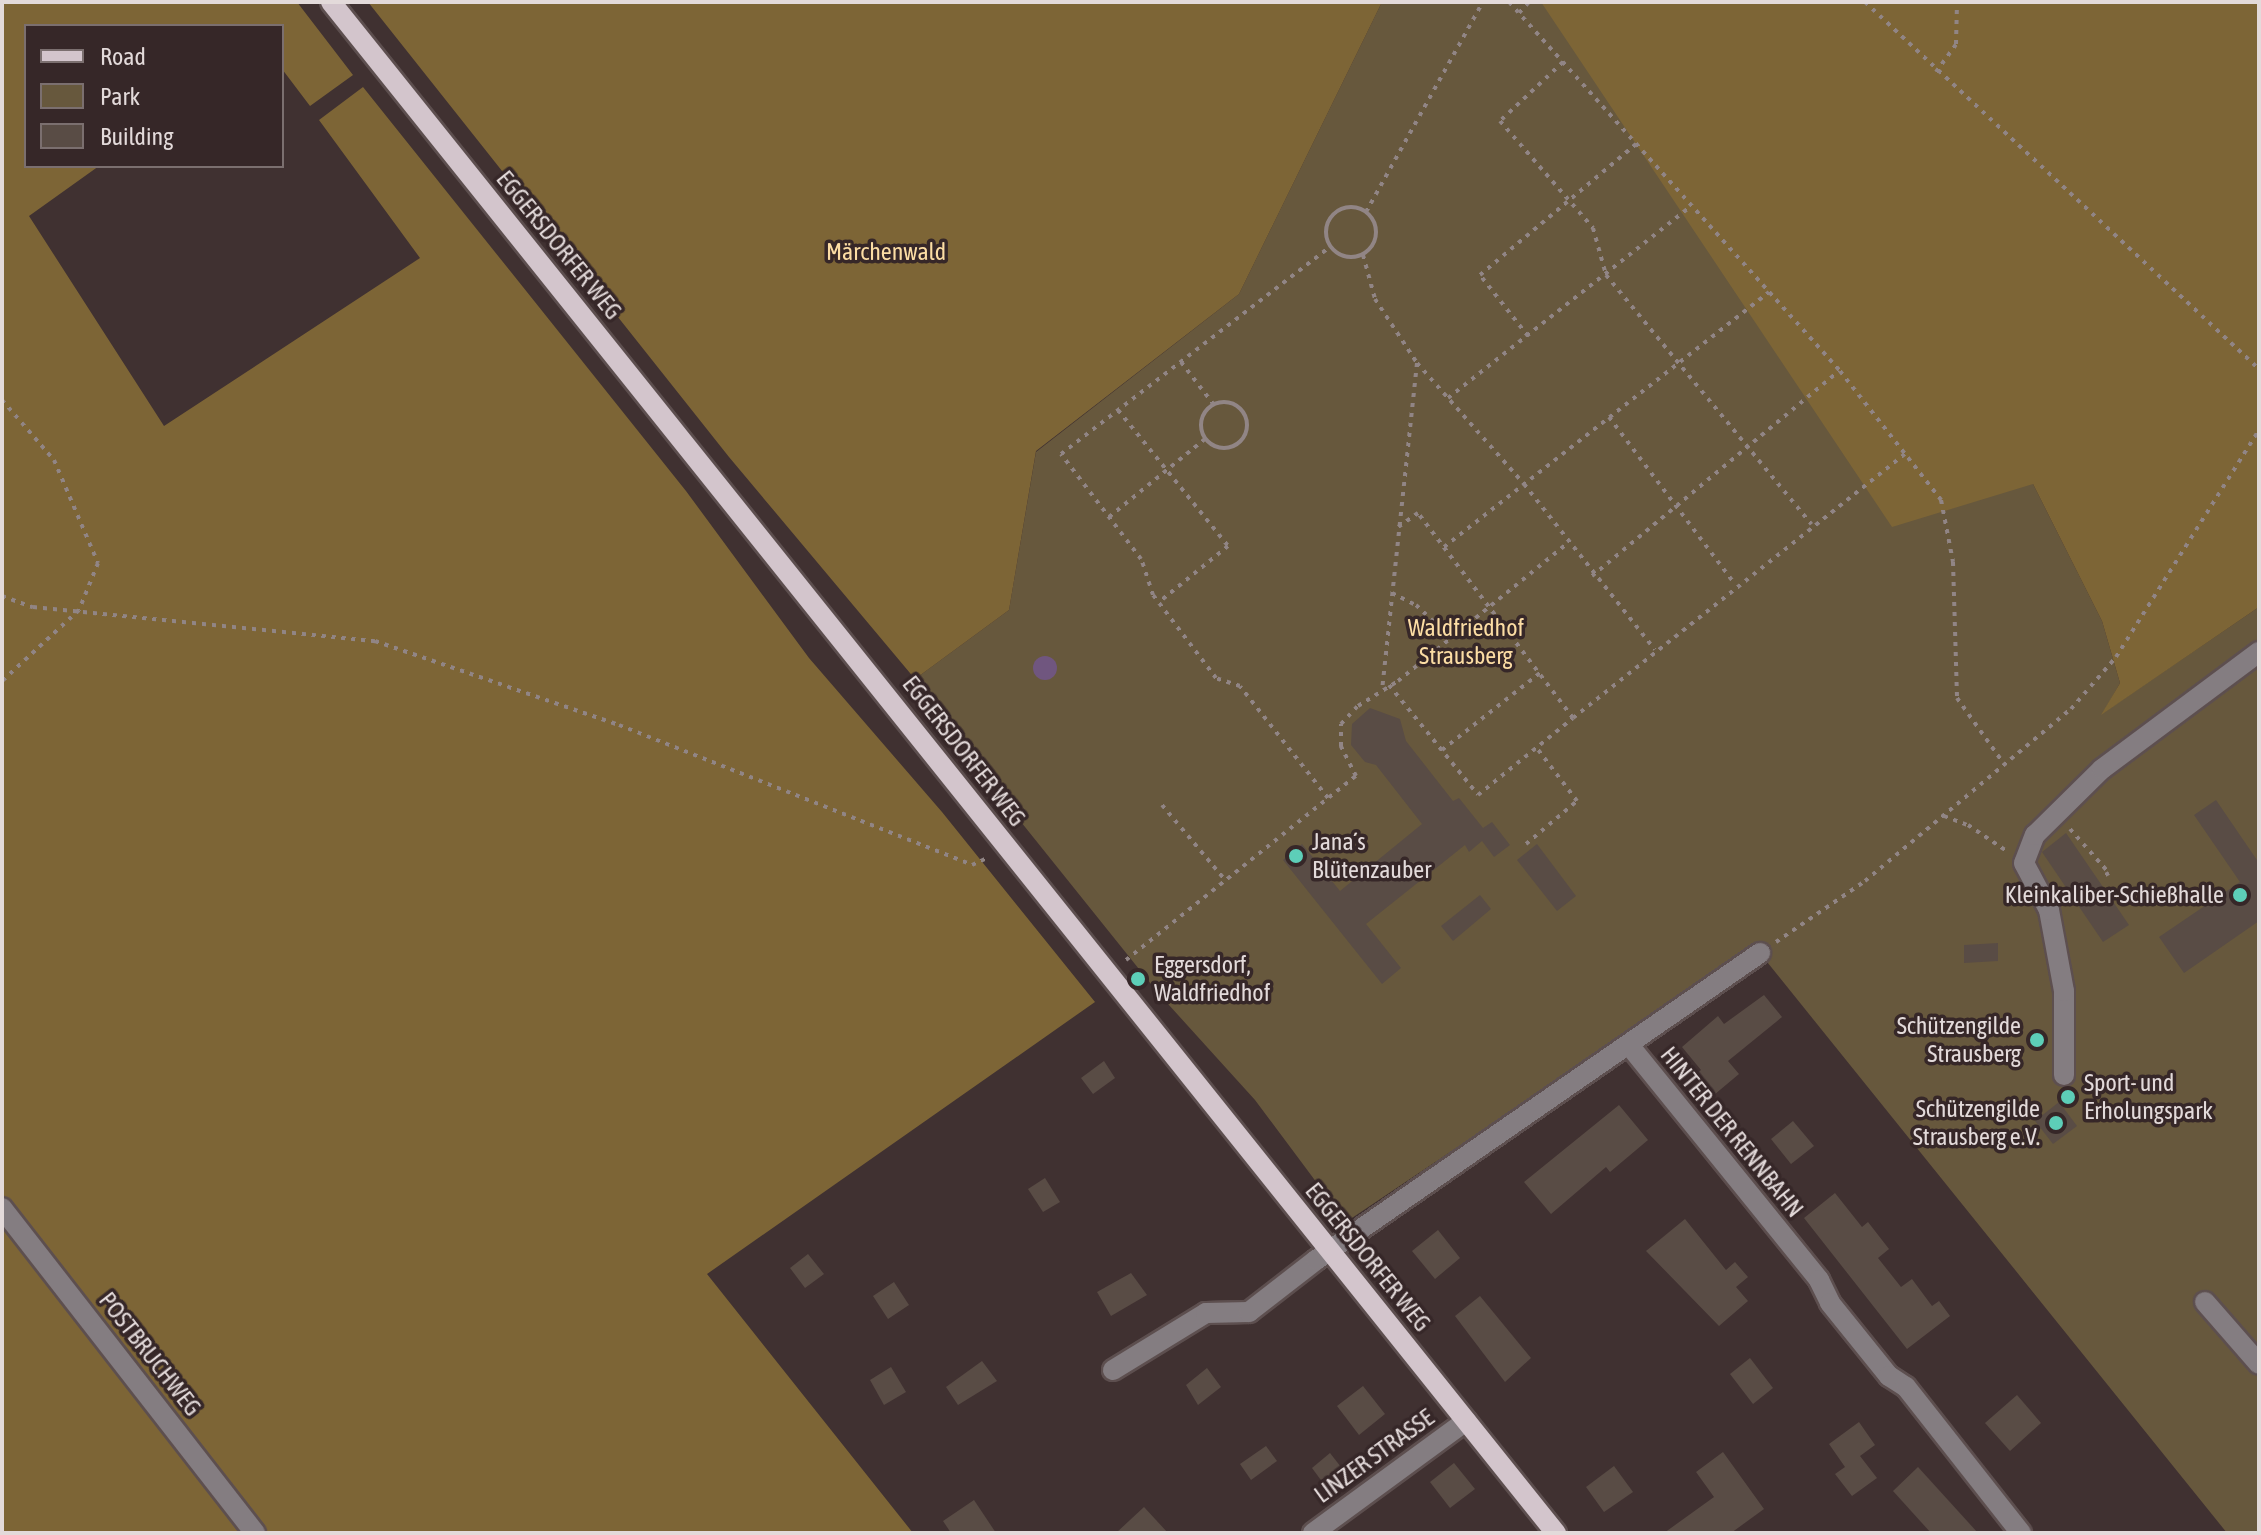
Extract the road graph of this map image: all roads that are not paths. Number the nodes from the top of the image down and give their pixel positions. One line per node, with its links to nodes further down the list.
1 (331, 2): 7 (main road, EGGERSDORFER WEG)
2 (2259, 652): 5 (street)
3 (1760, 953): 4 (street)
4 (1629, 1045): 7 (street, HINTER DER RENNBAHN); 15 (street, HINTER DER RENNBAHN)
5 (2064, 1075)
6 (2, 1208): 12 (street, POSTBRUCHWEG)
7 (1330, 1251): 10 (street, HINTER DER RENNBAHN); 11 (main road, EGGERSDORFER WEG)
8 (2205, 1302): 9 (street)
9 (2259, 1364)
10 (1113, 1370)
11 (1466, 1421): 13 (street, LINZER STRASSE); 14 (main road, EGGERSDORFER WEG)
12 (255, 1533)
13 (1313, 1533)
14 (1556, 1533)
15 (2021, 1533)

